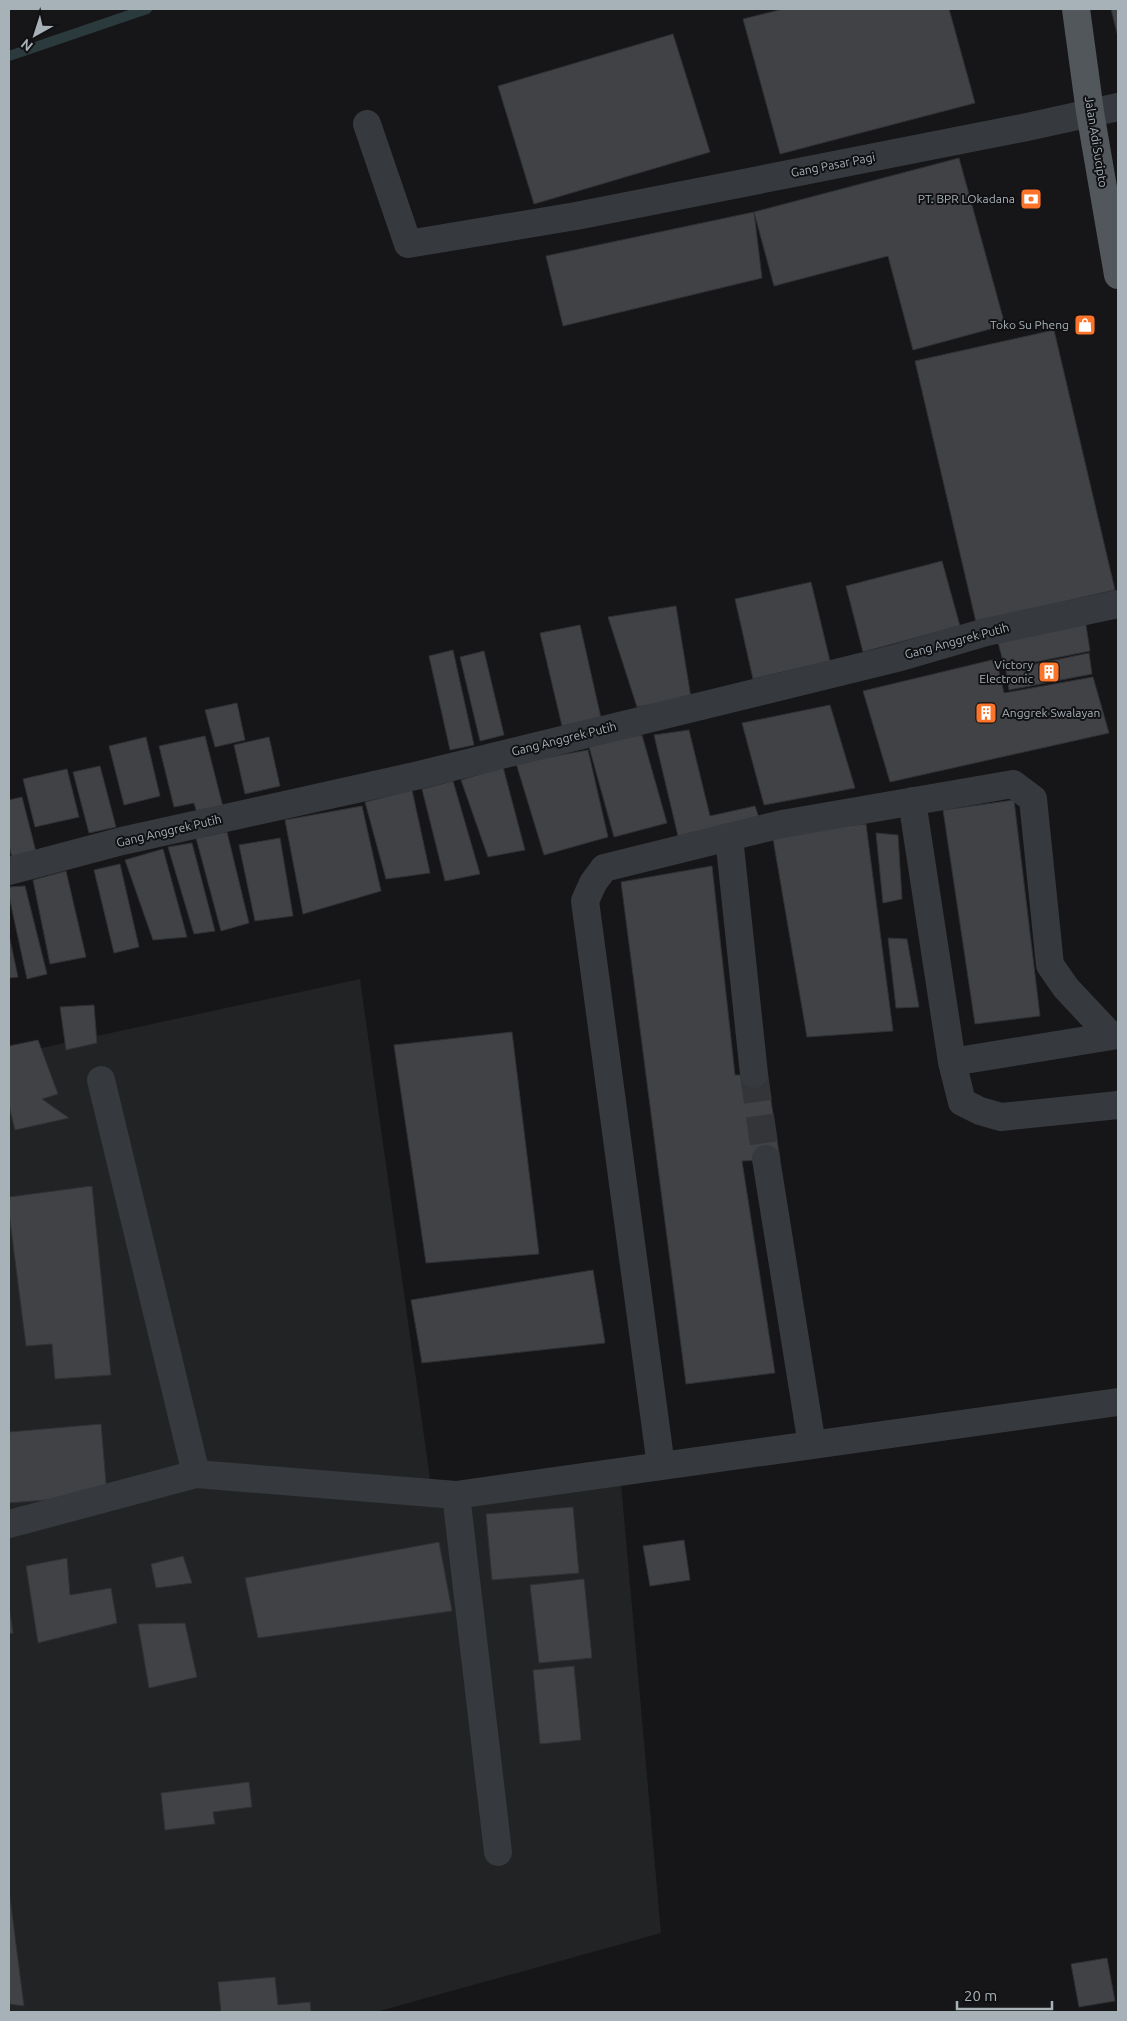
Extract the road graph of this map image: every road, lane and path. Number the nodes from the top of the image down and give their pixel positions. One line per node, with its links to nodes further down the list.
1 (1076, 9): 3 (main road, Jalan Adi Sucipto)
2 (1118, 107): 3 (street, Gang Pasar Pagi)
3 (1090, 112): 4 (street, Gang Pasar Pagi); 5 (main road, Jalan Adi Sucipto)
4 (366, 124)
5 (1118, 275)
6 (1118, 604): 9 (street, Gang Anggrek Putih)
7 (912, 801): 8 (street); 10 (street); 11 (street)
8 (729, 837): 12 (street); 18 (street)
9 (9, 871)
10 (1115, 1035): 11 (street)
11 (952, 1062): 14 (street)
12 (754, 1074)
13 (100, 1080): 19 (street)
14 (1118, 1105)
15 (766, 1159): 17 (street)
16 (1118, 1402): 17 (street)
17 (812, 1445): 18 (street)
18 (661, 1466): 20 (street)
19 (196, 1474): 20 (street); 21 (street)
20 (456, 1495): 22 (street)
21 (9, 1524)
22 (498, 1852)

